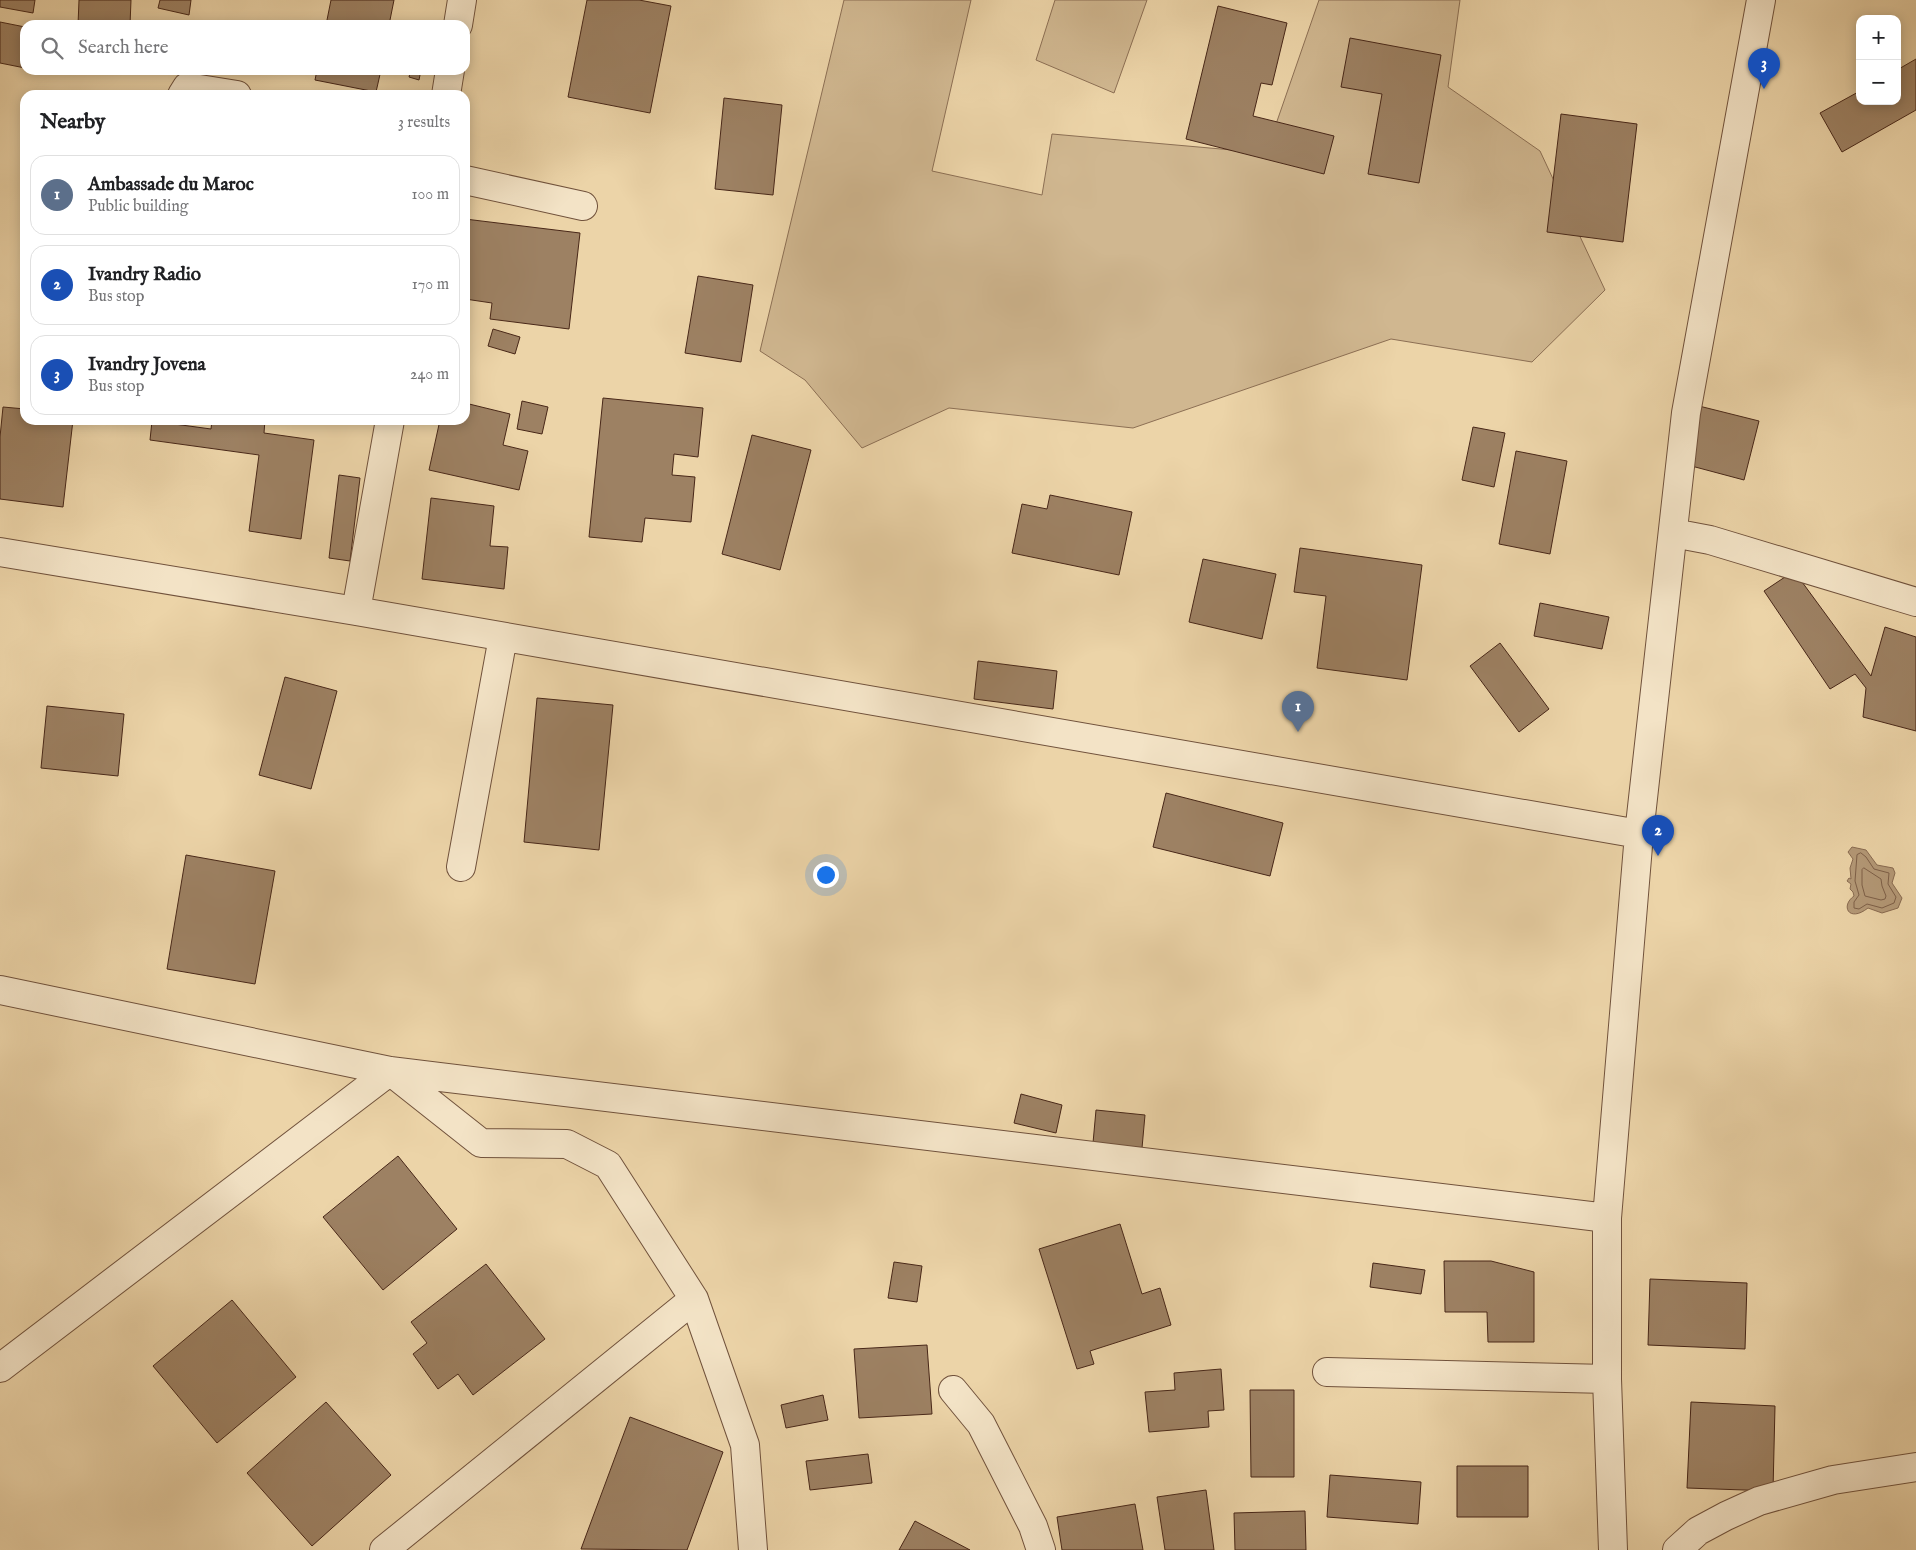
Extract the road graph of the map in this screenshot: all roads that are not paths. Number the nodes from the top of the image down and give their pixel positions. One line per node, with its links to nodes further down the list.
1 (462, 0): 3 (street)
2 (1761, 0): 11 (street)
3 (459, 20)
4 (449, 75): 7 (street)
5 (185, 90): 6 (street)
6 (206, 90)
7 (447, 90)
8 (470, 181): 9 (street)
9 (583, 206)
10 (389, 425): 14 (street)
11 (1673, 533): 13 (street); 16 (street)
12 (0, 552): 14 (street)
13 (1916, 602)
14 (356, 611): 15 (street)
15 (502, 637): 16 (street); 17 (street)
16 (1639, 834): 20 (street)
17 (461, 867)
18 (0, 990): 19 (street)
19 (390, 1071): 20 (street); 21 (street); 22 (street)
20 (1607, 1218): 24 (street)
21 (694, 1299): 27 (street); 28 (street)
22 (0, 1368)
23 (1327, 1372): 24 (street)
24 (1607, 1379): 30 (street)
25 (953, 1390): 29 (street)
26 (1916, 1466): 31 (street)
27 (384, 1550)
28 (753, 1550)
29 (1041, 1550)
30 (1614, 1550)
31 (1677, 1550)

